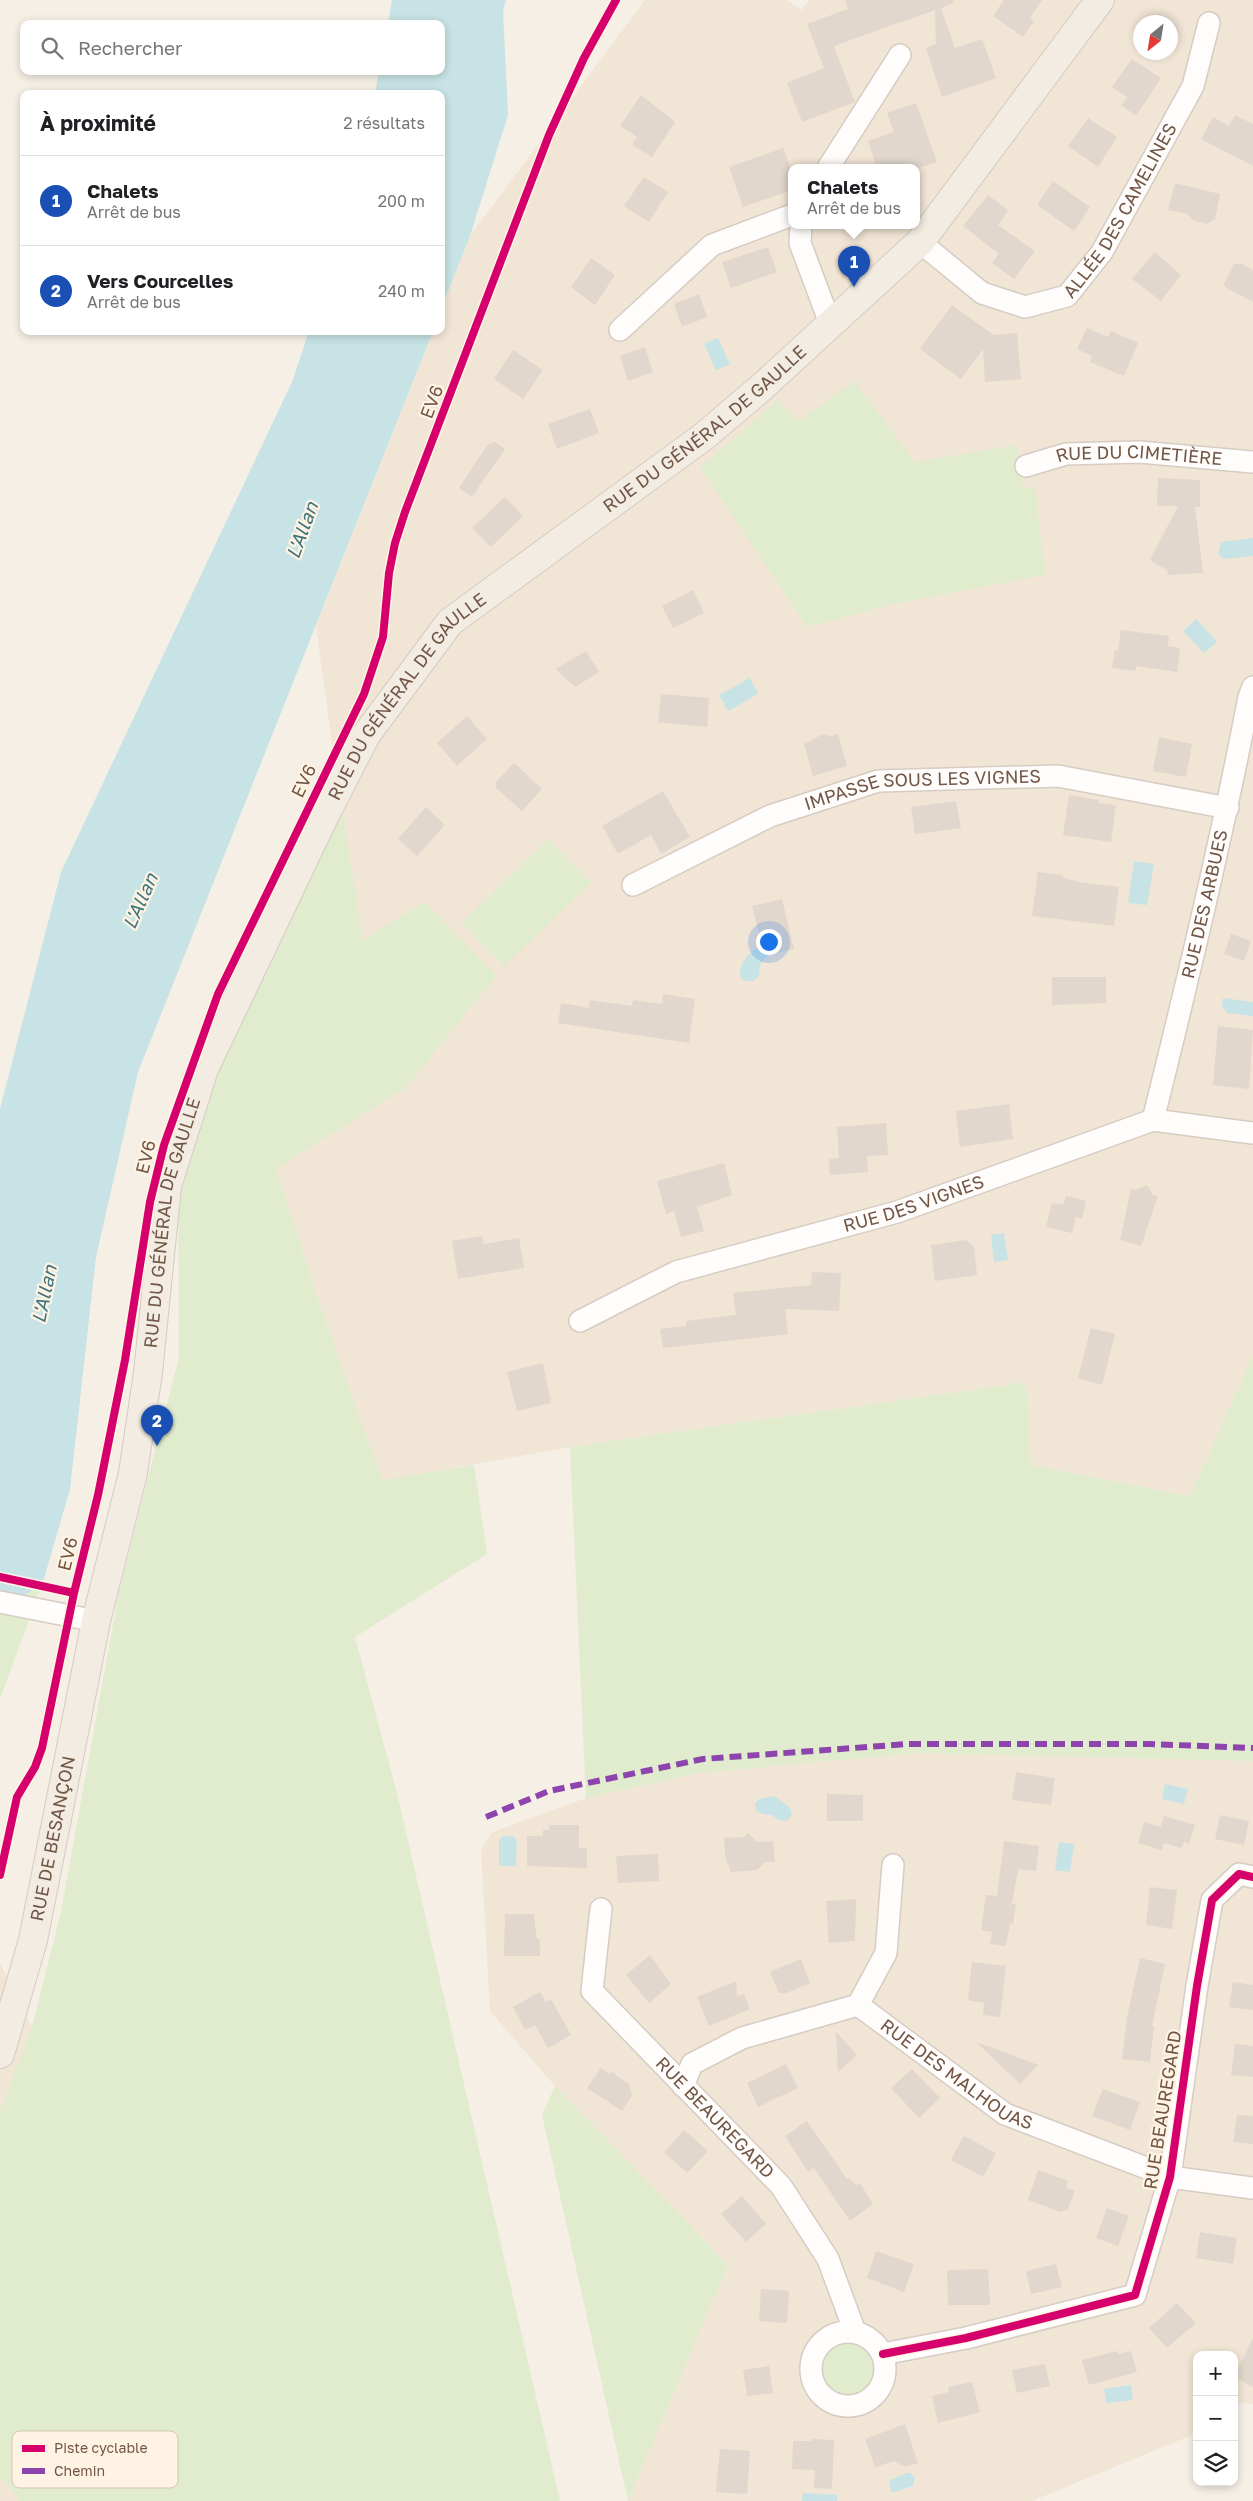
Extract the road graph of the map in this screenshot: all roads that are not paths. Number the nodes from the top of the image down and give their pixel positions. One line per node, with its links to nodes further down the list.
1 (1100, 0): 7 (main road, RUE DU GÉNÉRAL DE GAULLE)
2 (1209, 22): 7 (street, ALLÉE DES CAMELINES)
3 (900, 55): 4 (street)
4 (831, 164)
5 (788, 216): 9 (street)
6 (800, 229): 8 (street)
7 (920, 242): 8 (main road, RUE DU GÉNÉRAL DE GAULLE)
8 (830, 323): 19 (main road, RUE DU GÉNÉRAL DE GAULLE)
9 (620, 330)
10 (1253, 462): 11 (street, RUE DU CIMETIÈRE)
11 (1026, 466)
12 (1252, 695): 13 (street, RUE DES ARBUES)
13 (1228, 808): 14 (street, IMPASSE SOUS LES VIGNES); 15 (street, RUE DES ARBUES)
14 (633, 885)
15 (1153, 1120): 16 (street, RUE DES VIGNES); 17 (street, RUE DES VIGNES)
16 (1253, 1133)
17 (580, 1321)
18 (0, 1602): 19 (street)
19 (96, 1622): 24 (main road, RUE DE BESANÇON)
20 (893, 1866): 23 (street)
21 (1253, 1877): 26 (street, RUE BEAUREGARD)
22 (601, 1909): 25 (street, RUE BEAUREGARD)
23 (858, 2005): 25 (street); 26 (street, RUE DES MALHOUAS)
24 (0, 2054)
25 (683, 2086): 28 (street, RUE BEAUREGARD)
26 (1170, 2176): 27 (street, RUE DES MALHOUAS); 29 (street, RUE BEAUREGARD)
27 (1253, 2188)
28 (855, 2332): 29 (street); 29 (street)
29 (883, 2354)

